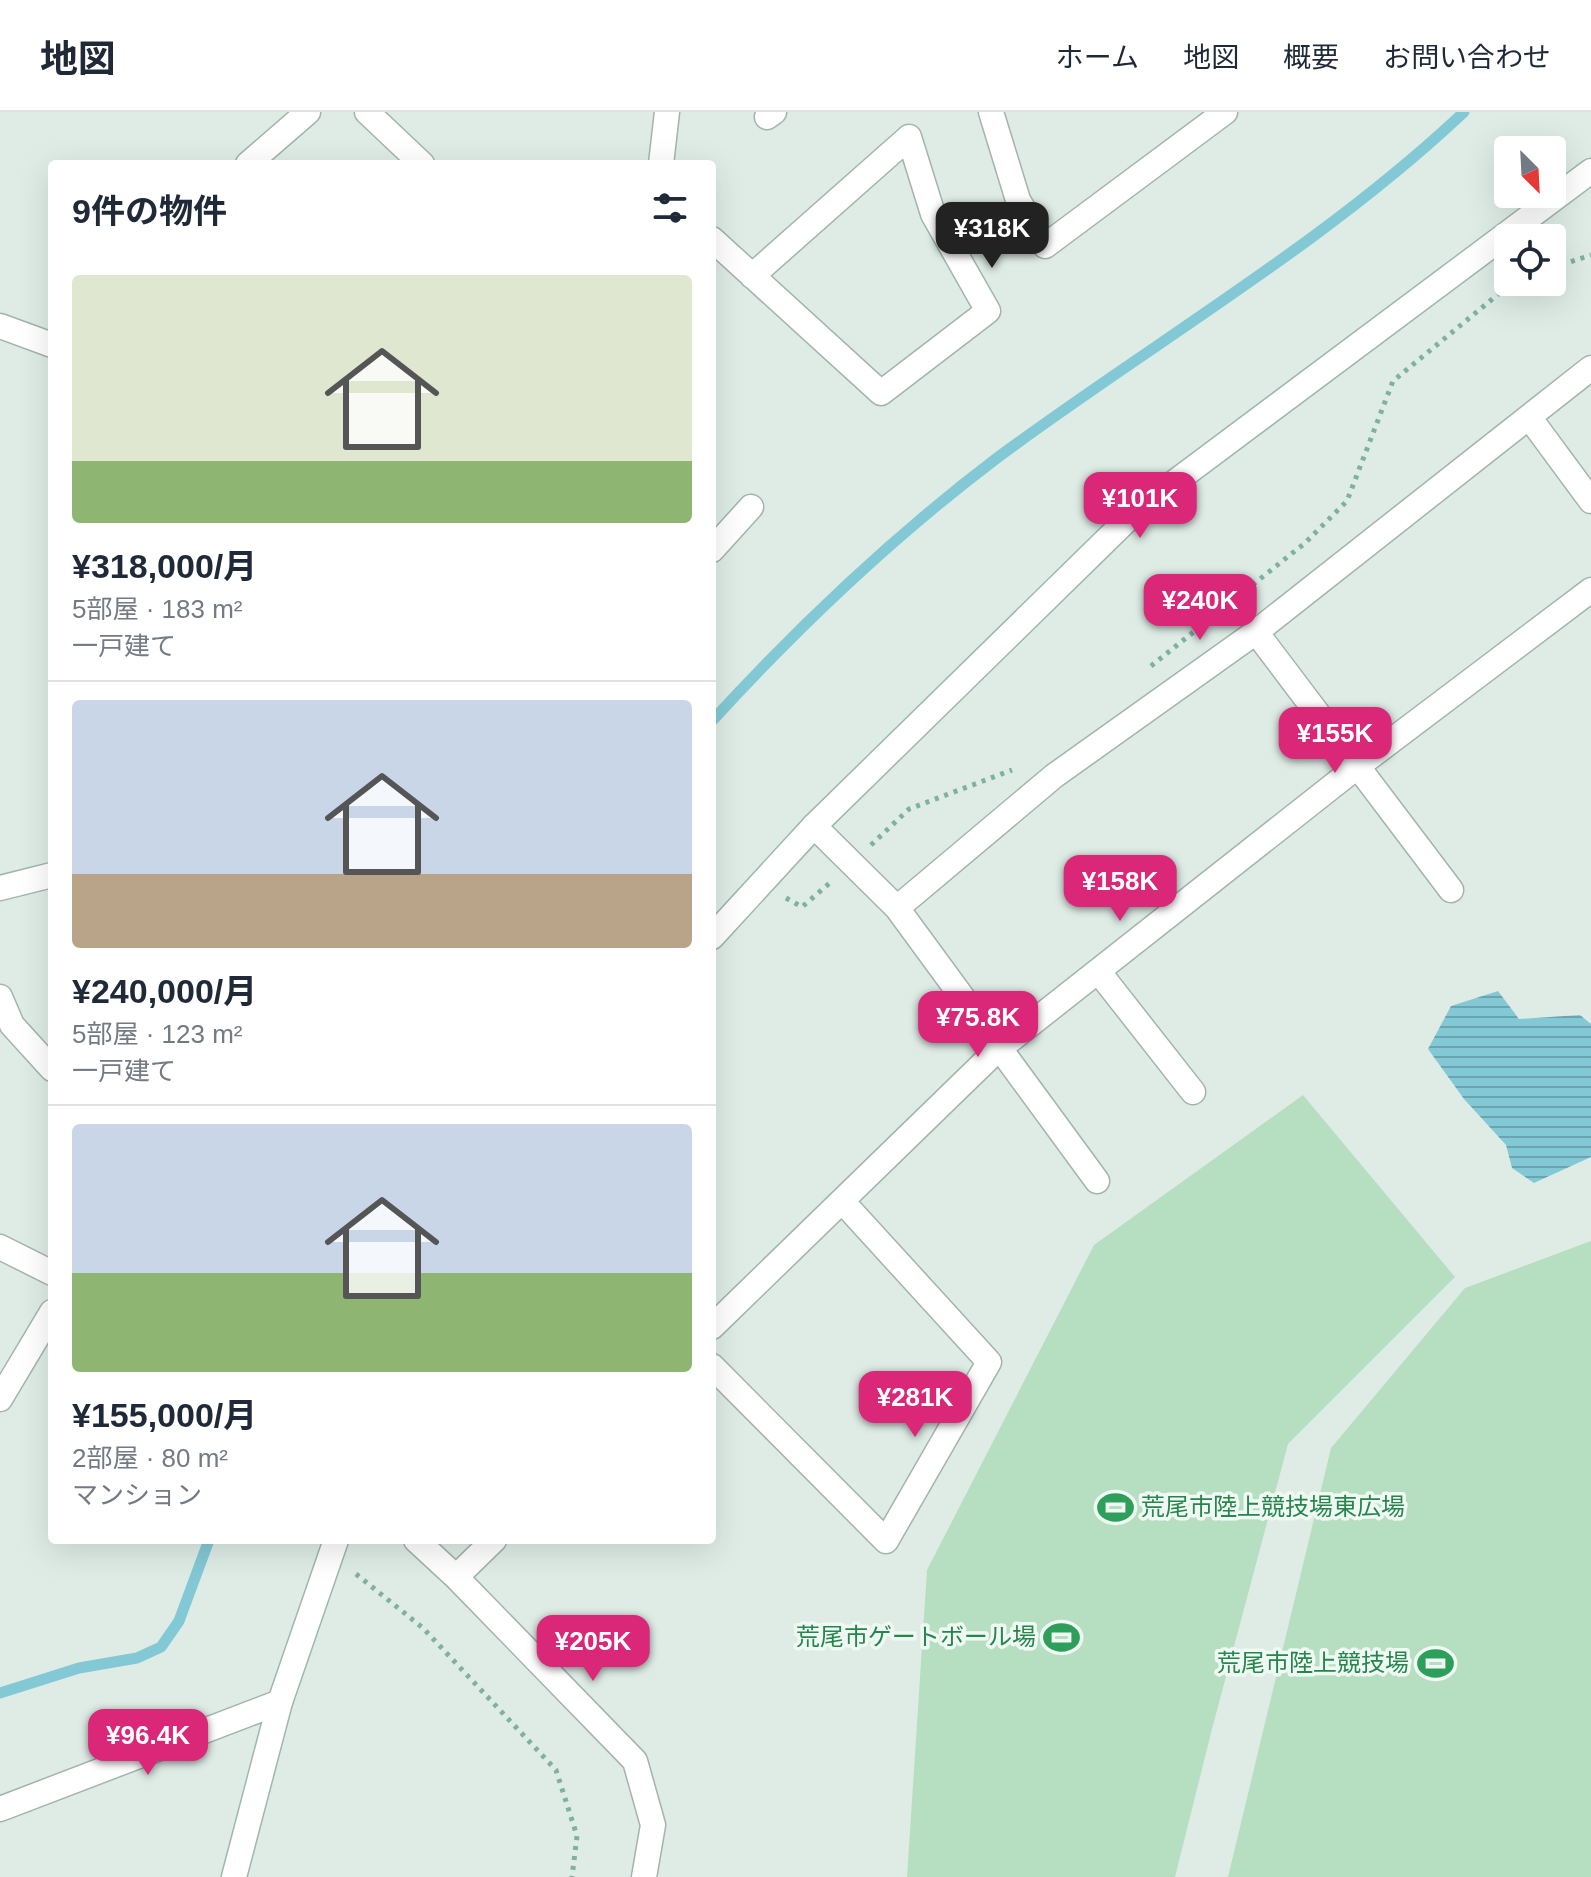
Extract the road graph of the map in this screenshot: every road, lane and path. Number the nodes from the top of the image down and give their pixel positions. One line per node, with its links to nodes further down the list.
1 (308, 112): 6 (street)
2 (367, 112): 7 (street)
3 (667, 112): 8 (street)
4 (991, 112): 5 (street)
5 (1225, 112)
6 (253, 160)
7 (418, 160)
8 (661, 160)
9 (1591, 171): 27 (street)
10 (716, 243): 13 (street)
11 (1591, 255): 12 (path)
12 (1566, 263)
13 (752, 276): 13 (street)
14 (1496, 296): 24 (path)
15 (0, 326): 16 (street)
16 (48, 340)
17 (1591, 368): 18 (street)
18 (1529, 417): 19 (street); 23 (street)
19 (1591, 501)
20 (751, 507): 21 (street)
21 (716, 546)
22 (1591, 590): 26 (street)
23 (1256, 632): 26 (street); 33 (street)
24 (1145, 671)
25 (1023, 766): 28 (path)
26 (1358, 766): 31 (street); 35 (street)
27 (814, 826): 28 (street); 34 (street)
28 (852, 863): 32 (path); 33 (street)
29 (48, 876): 30 (street)
30 (0, 888)
31 (1451, 890)
32 (781, 896)
33 (897, 908): 37 (street)
34 (716, 933)
35 (1098, 971): 37 (street); 39 (street)
36 (0, 997): 38 (street)
37 (1000, 1048): 40 (street); 41 (street)
38 (48, 1065)
39 (1193, 1092)
40 (1097, 1181)
41 (842, 1201): 45 (street); 46 (street)
42 (0, 1247): 43 (street)
43 (48, 1271)
44 (48, 1319): 47 (street)
45 (716, 1323)
46 (716, 1370)
47 (0, 1399)
48 (335, 1544): 53 (street)
49 (420, 1544): 52 (street)
50 (490, 1544): 52 (street)
51 (349, 1569): 56 (path)
52 (456, 1577): 57 (street)
53 (280, 1702): 54 (street); 55 (street)
54 (0, 1809)
55 (234, 1877)
56 (572, 1877)
57 (644, 1877)

